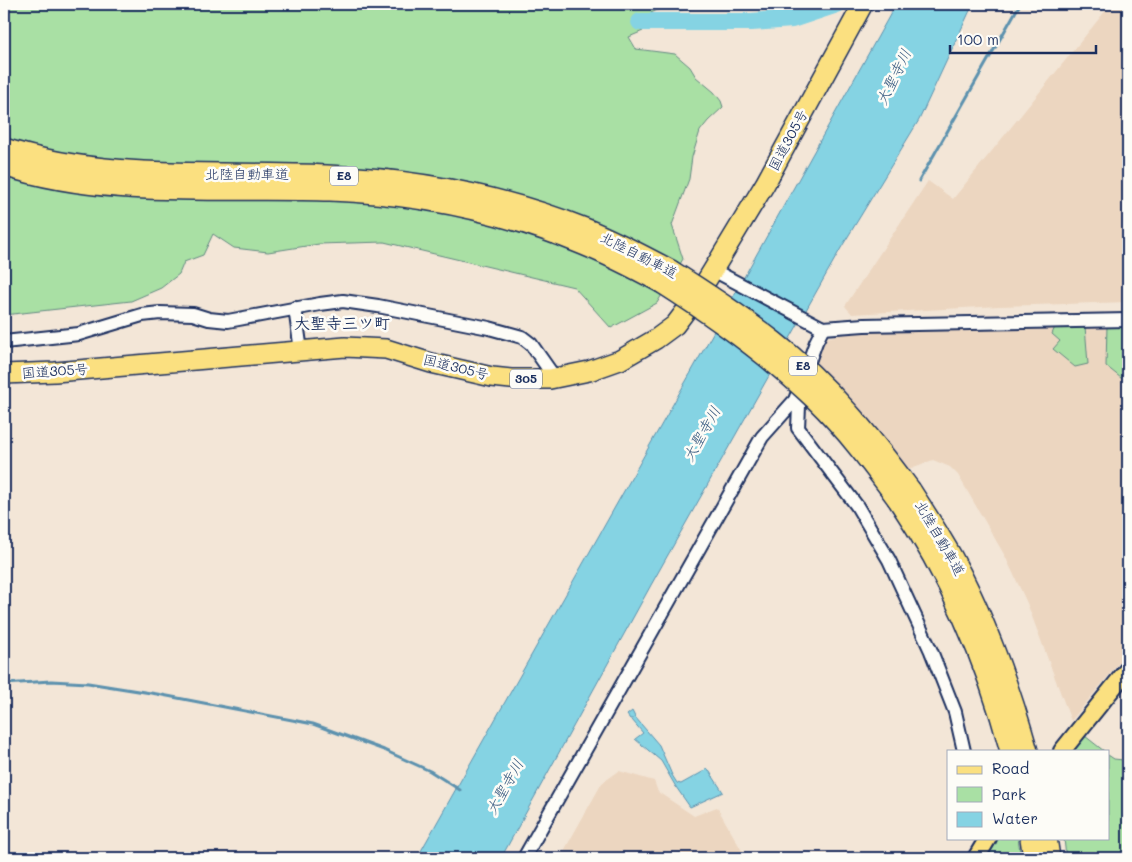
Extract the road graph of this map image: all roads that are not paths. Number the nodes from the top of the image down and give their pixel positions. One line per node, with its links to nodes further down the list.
1 (861, 7): 4 (highway, 国道305号 / 305)
2 (4, 148): 5 (highway, 北陸自動車道 / E8)
3 (4, 166): 5 (highway, 北陸自動車道 / E8)
4 (717, 273): 8 (street); 12 (highway, 国道305号 / 305)
5 (666, 277): 14 (highway, 北陸自動車道 / E8, bridge)
6 (295, 308): 9 (street); 10 (street); 12 (street)
7 (1128, 320): 8 (street)
8 (823, 328): 13 (street)
9 (4, 342)
10 (301, 351): 11 (highway, 国道305号 / 305); 12 (highway, 国道305号 / 305)
11 (4, 374)
12 (557, 378)
13 (795, 400): 16 (street); 23 (street)
14 (904, 495): 17 (highway, 北陸自動車道 / E8); 18 (highway, 北陸自動車道 / E8)
15 (1128, 669): 19 (main road)
16 (964, 750)
17 (1010, 750)
18 (1028, 750)
19 (1063, 750)
20 (987, 840): 24 (main road)
21 (1030, 840): 25 (highway)
22 (1047, 840): 26 (highway)
23 (524, 858)
24 (976, 858)
25 (1033, 858)
26 (1050, 858)

